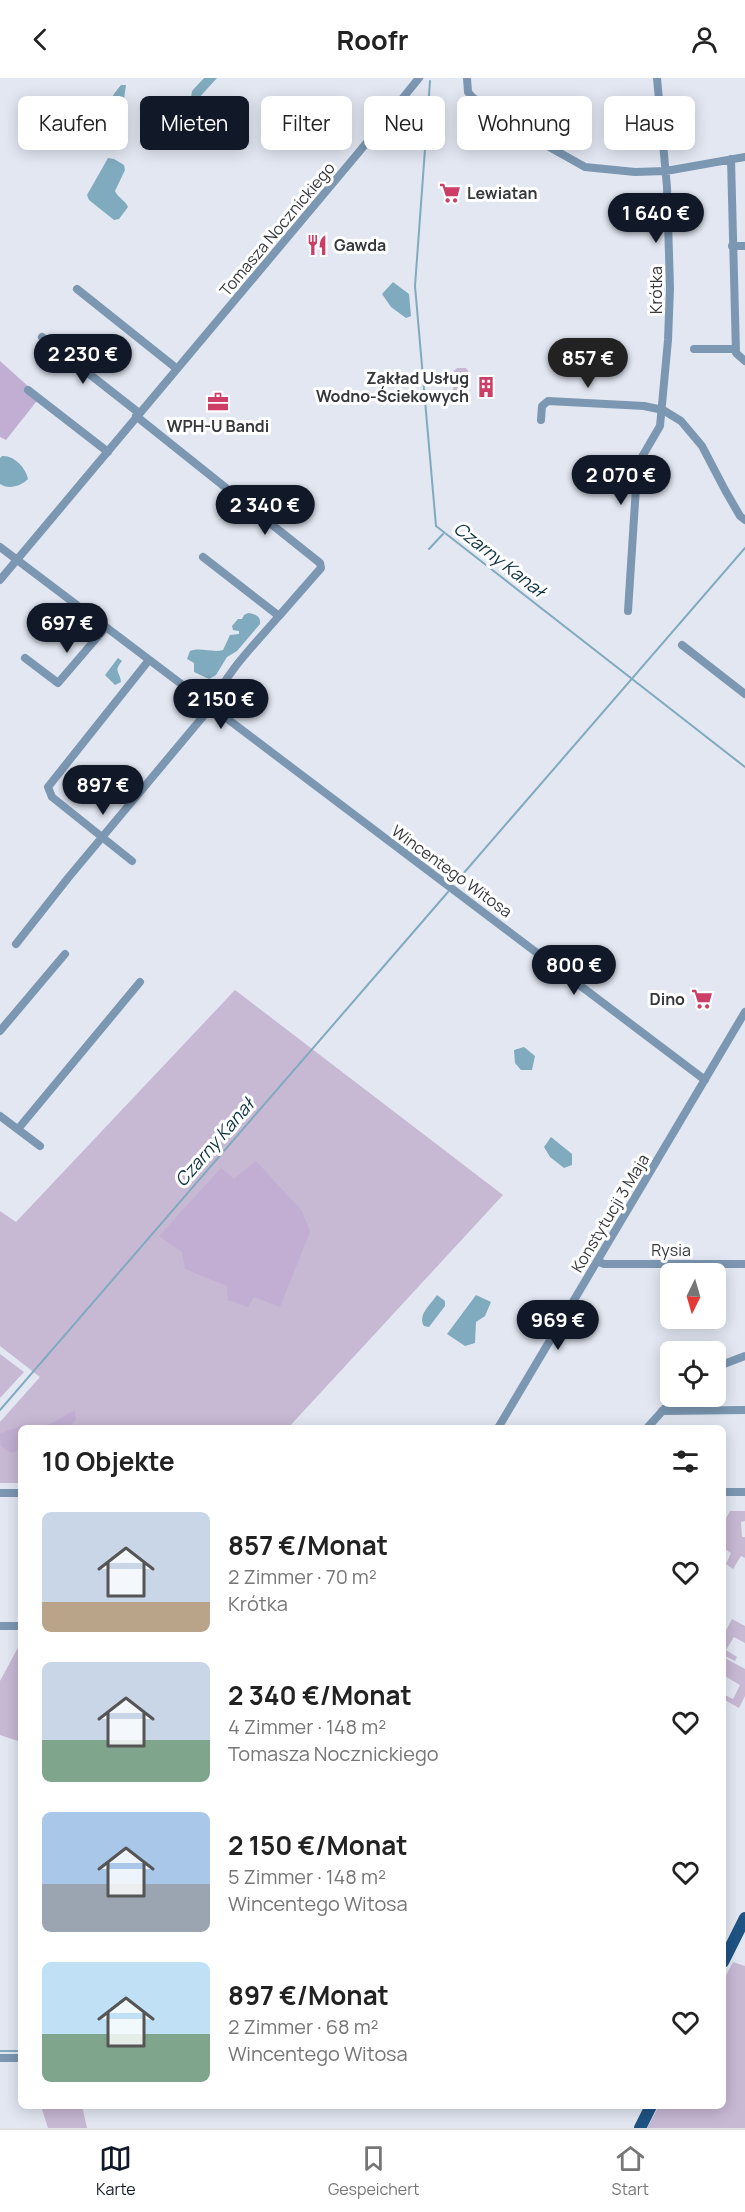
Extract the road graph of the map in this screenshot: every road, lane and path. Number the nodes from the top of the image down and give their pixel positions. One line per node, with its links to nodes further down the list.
1 (419, 78): 14 (street, Tomasza Nocznickiego)
2 (466, 78): 6 (street)
3 (657, 78): 6 (street, Krótka)
4 (745, 157): 5 (street)
5 (732, 159): 6 (street); 7 (street)
6 (666, 171): 16 (street, Krótka)
7 (732, 246): 8 (street); 12 (street)
8 (745, 246)
9 (77, 289): 14 (street)
10 (42, 337): 17 (street)
11 (694, 349): 12 (street)
12 (736, 351): 13 (street)
13 (745, 361)
14 (177, 368): 17 (street, Tomasza Nocznickiego)
15 (28, 390): 19 (street)
16 (663, 410): 18 (street); 20 (street); 25 (street, Krótka)
17 (137, 414): 19 (street, Tomasza Nocznickiego); 26 (street)
18 (541, 420)
19 (108, 452): 23 (street, Tomasza Nocznickiego)
20 (745, 520)
21 (0, 547): 23 (street, Wincentego Witosa)
22 (203, 557): 26 (street)
23 (17, 560): 24 (street, Tomasza Nocznickiego); 27 (street, Wincentego Witosa)
24 (0, 580)
25 (628, 611)
26 (279, 616): 32 (street)
27 (106, 627): 29 (street); 30 (street, Wincentego Witosa)
28 (682, 645): 31 (street)
29 (26, 658)
30 (149, 660): 32 (street, Wincentego Witosa); 33 (street)
31 (745, 694)
32 (211, 707): 33 (street); 40 (street, Wincentego Witosa)
33 (102, 837): 34 (street); 35 (street)
34 (132, 861)
35 (16, 944)
36 (66, 954): 39 (street)
37 (140, 982): 42 (street)
38 (745, 1012): 40 (street, Konstytucji 3 Maja)
39 (0, 1031)
40 (705, 1080): 44 (street, Konstytucji 3 Maja)
41 (0, 1116): 42 (street)
42 (18, 1129): 43 (street)
43 (40, 1146)
44 (597, 1261): 45 (street, Rysia); 51 (street, Konstytucji 3 Maja)
45 (745, 1264)
46 (745, 1356): 47 (street)
47 (726, 1363)
48 (666, 1407): 50 (street)
49 (745, 1410): 50 (street)
50 (662, 1411): 52 (street)
51 (500, 1425)
52 (650, 1425)
53 (726, 1492): 54 (street)
54 (745, 1492)
55 (0, 1493): 56 (street)
56 (18, 1493)
57 (0, 1626): 58 (street)
58 (18, 1626)
59 (745, 1918): 60 (main road)
60 (726, 1956)
61 (0, 2058): 62 (street)
62 (18, 2058)
63 (650, 2109): 64 (main road)
64 (640, 2128)

